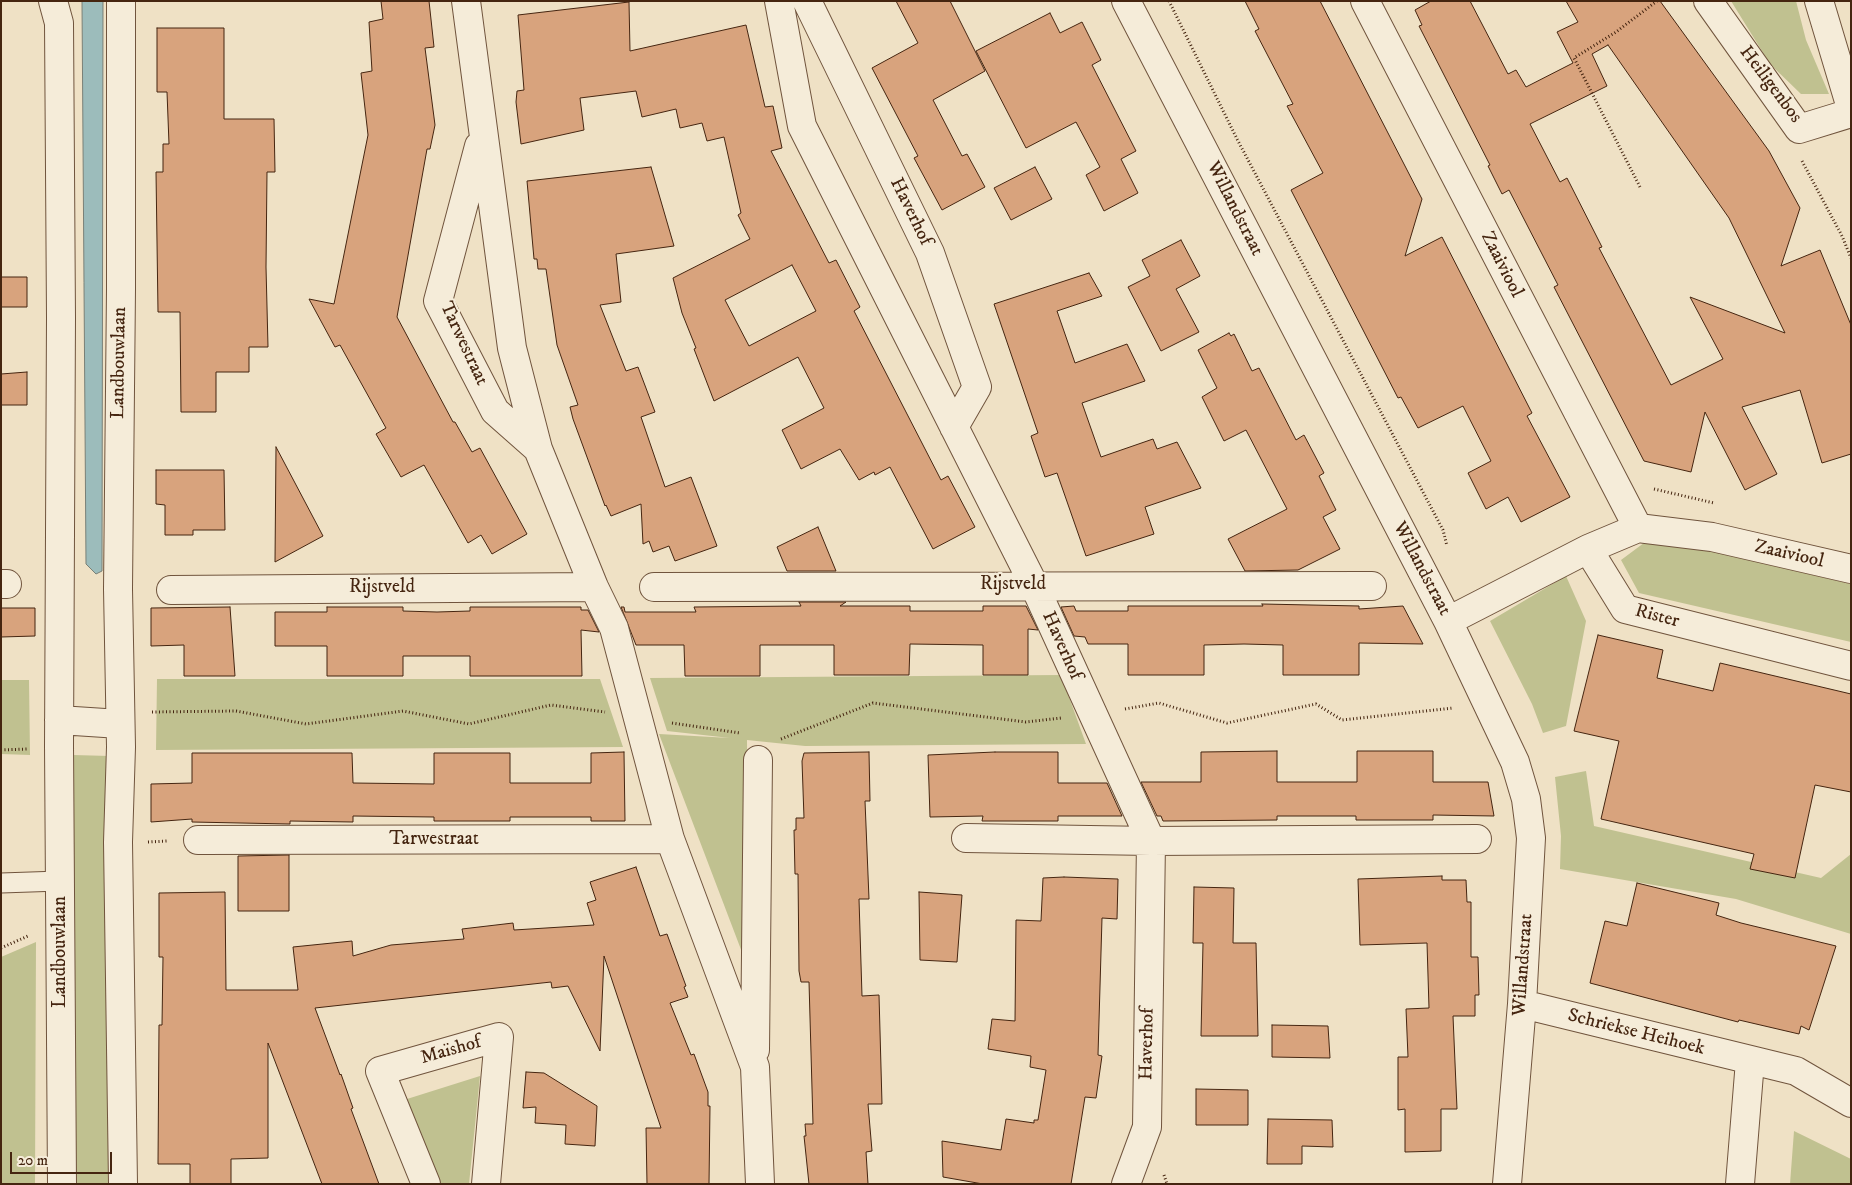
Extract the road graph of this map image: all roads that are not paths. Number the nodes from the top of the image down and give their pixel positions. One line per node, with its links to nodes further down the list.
1 (54, 1): 26 (street, Landbouwlaan)
2 (121, 1): 25 (street, Landbouwlaan)
3 (466, 1): 12 (street, Tarwestraat)
4 (779, 1): 13 (street, Haverhof)
5 (807, 1): 13 (street, Haverhof)
6 (1126, 1): 23 (street, Willandstraat)
7 (1365, 1): 15 (street, Zaaiviool)
8 (1708, 1): 11 (street, Heiligenbos)
9 (1819, 1): 10 (street)
10 (1851, 108)
11 (1851, 113)
12 (483, 133): 14 (street, Tarwestraat); 14 (street, Tarwestraat)
13 (954, 427): 18 (street, Haverhof)
14 (538, 449): 19 (street, Tarwestraat)
15 (1638, 528): 16 (street, Zaaiviool); 17 (street, Zaaiviool)
16 (1588, 549): 23 (street); 24 (street, Rister)
17 (1851, 569)
18 (1034, 585): 20 (street, Rijstveld); 21 (street, Rijstveld); 32 (street, Haverhof)
19 (594, 586): 22 (street, Rijstveld); 29 (street, Tarwestraat)
20 (1372, 586)
21 (654, 587)
22 (171, 590)
23 (1448, 621): 35 (street, Willandstraat)
24 (1851, 666)
25 (119, 716): 26 (street); 40 (street, Landbouwlaan)
26 (60, 720): 33 (street, Landbouwlaan)
27 (758, 760): 37 (street, Tarwestraat)
28 (966, 838): 32 (street)
29 (670, 839): 31 (street, Tarwestraat); 37 (street, Tarwestraat)
30 (1477, 839): 32 (street)
31 (198, 840)
32 (1151, 841): 44 (street, Haverhof)
33 (60, 881): 34 (lane); 39 (street, Landbouwlaan)
34 (1, 883)
35 (1522, 1004): 36 (street, Schriekse Heihoek); 45 (street, Willandstraat)
36 (1750, 1061): 38 (street, Schriekse Heihoek); 46 (street)
37 (755, 1067): 43 (street, Tarwestraat)
38 (1851, 1103)
39 (62, 1184)
40 (123, 1184)
41 (426, 1184): 42 (street, Maïshof)
42 (486, 1184)
43 (760, 1184)
44 (1126, 1184)
45 (1507, 1184)
46 (1740, 1184)

